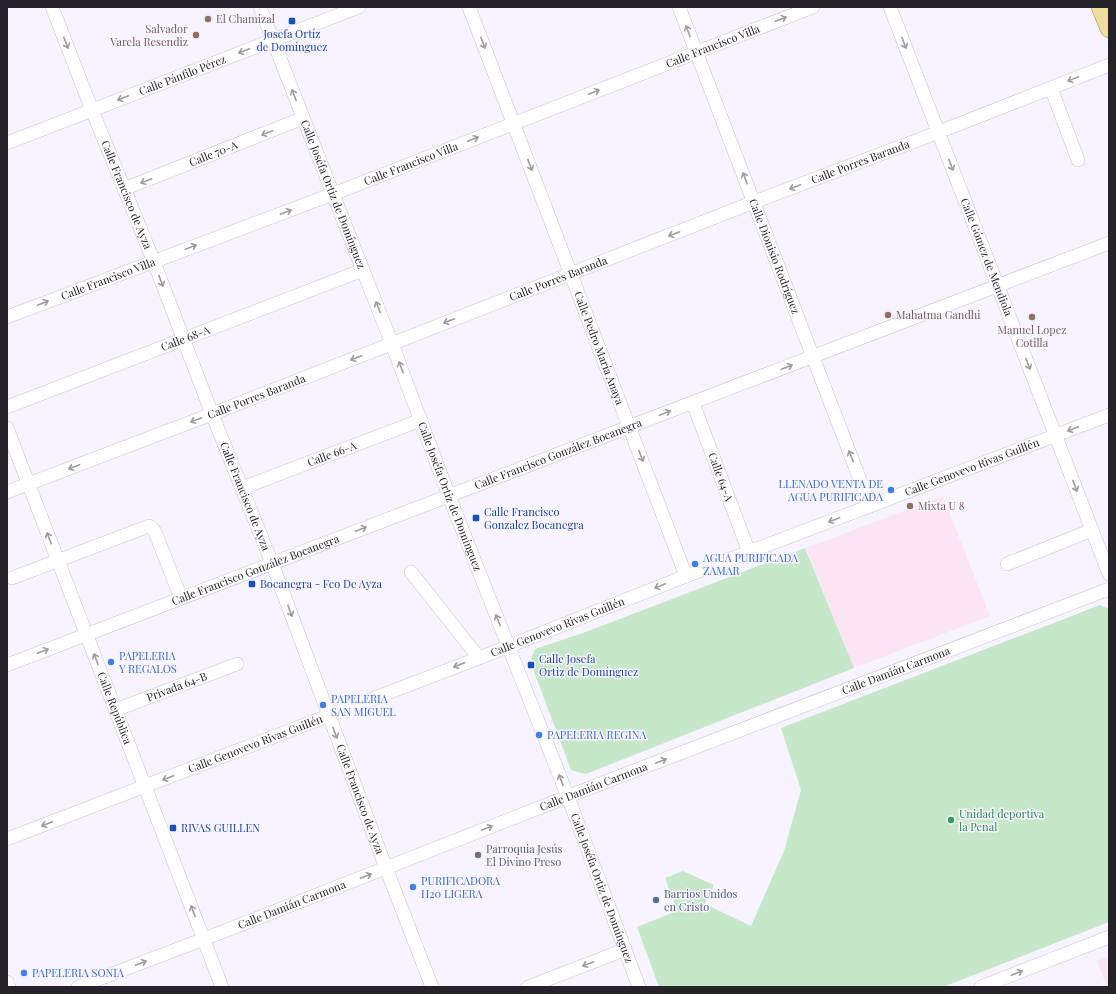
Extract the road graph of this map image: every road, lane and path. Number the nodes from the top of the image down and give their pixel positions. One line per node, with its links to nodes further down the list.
1 (52, 7): 14 (street, Calle Francisco de Ayza, one-way to 14)
2 (260, 7): 10 (street, Calle Joséfa Ortiz de Domínguez)
3 (359, 7): 10 (street, Calle Pánfilo Pérez)
4 (469, 7): 16 (street, Calle Pedro María Anaya, one-way to 16)
5 (679, 7): 11 (street, Calle Dionisio Rodríguez, one-way to 5)
6 (813, 7): 11 (street, Calle Francisco Villa, one-way to 6)
7 (890, 7): 17 (street, Calle Gómez de Mendiola, one-way to 17)
8 (1100, 7): 9 (main road)
9 (1109, 29)
10 (273, 40): 14 (street, Calle Pánfilo Pérez, one-way to 14); 15 (street, Calle Joséfa Ortiz de Domínguez, one-way to 10)
11 (696, 52): 16 (street, Calle Francisco Villa, one-way to 11); 22 (street, Calle Dionisio Rodríguez, one-way to 11)
12 (1109, 65): 13 (street, Calle Porres Baranda, one-way to 13)
13 (1052, 88): 17 (street, Calle Porres Baranda); 19 (street)
14 (92, 110): 18 (street, Calle Pánfilo Pérez); 20 (street, Calle Francisco de Ayza)
15 (303, 118): 20 (street, Calle 70-A, one-way to 20); 21 (street, Calle Joséfa Ortiz de Domínguez)
16 (514, 123): 21 (street, Calle Francisco Villa, one-way to 16); 26 (street, Calle Pedro María Anaya, one-way to 26)
17 (938, 132): 22 (street, Calle Porres Baranda, one-way to 22); 27 (street, Calle Gómez de Mendiola, one-way to 27)
18 (7, 143)
19 (1078, 160)
20 (124, 189): 24 (street, Calle Francisco de Ayza)
21 (332, 194): 24 (street, Calle Francisco Villa, one-way to 21); 25 (street, Calle Joséfa Ortiz de Domínguez)
22 (754, 202): 26 (street, Calle Porres Baranda, one-way to 26); 31 (street, Calle Dionisio Rodríguez)
23 (1109, 243): 27 (street, Calle Francisco González Bocanegra)
24 (154, 262): 28 (street, Calle Francisco Villa, one-way to 24); 29 (street, Calle Francisco de Ayza, one-way to 29)
25 (363, 270): 29 (street, Calle 68-A); 30 (street, Calle Joséfa Ortiz de Domínguez, one-way to 25)
26 (571, 274): 30 (street, Calle Porres Baranda, one-way to 30); 37 (street, Calle Pedro María Anaya)
27 (998, 286): 31 (street, Calle Francisco González Bocanegra); 39 (street, Calle Gómez de Mendiola, one-way to 39)
28 (7, 317)
29 (184, 339): 33 (street, Calle 68-A); 34 (street, Calle Francisco de Ayza)
30 (392, 344): 34 (street, Calle Porres Baranda, one-way to 34); 36 (street, Calle Joséfa Ortiz de Domínguez, one-way to 30)
31 (813, 356): 32 (street, Calle Francisco González Bocanegra, one-way to 31); 44 (street, Calle Dionisio Rodríguez, one-way to 31)
32 (693, 403): 37 (street, Calle Francisco González Bocanegra, one-way to 32); 46 (street, Calle 64-A)
33 (7, 407)
34 (212, 414): 40 (street, Calle Porres Baranda, one-way to 40); 41 (street, Calle Francisco de Ayza)
35 (1109, 415): 39 (street, Calle Genovevo Rivas Guillén, one-way to 39)
36 (421, 420): 41 (street, Calle 66-A); 43 (street, Calle Joséfa Ortiz de Domínguez)
37 (630, 427): 43 (street, Calle Francisco González Bocanegra); 52 (street, Calle Pedro María Anaya, one-way to 52)
38 (7, 428): 40 (street, Calle República)
39 (1056, 436): 44 (street, Calle Genovevo Rivas Guillén); 45 (street, Calle Gómez de Mendiola, one-way to 45)
40 (29, 484): 42 (street, Calle Porres Baranda); 47 (street, Calle República, one-way to 40)
41 (242, 488): 48 (street, Calle Francisco de Ayza)
42 (7, 492)
43 (449, 496): 48 (street, Calle Francisco González Bocanegra, one-way to 43); 57 (street, Calle Joséfa Ortiz de Domínguez, one-way to 43)
44 (870, 506): 46 (street, Calle Genovevo Rivas Guillén, one-way to 46)
45 (1092, 530): 49 (street); 51 (street, Calle Gómez de Mendiola)
46 (749, 552): 52 (street, Calle Genovevo Rivas Guillén)
47 (58, 561): 53 (street); 55 (street); 56 (street, Calle República)
48 (272, 563): 55 (street, Calle Francisco González Bocanegra); 62 (street, Calle Francisco de Ayza, one-way to 62)
49 (1007, 564)
50 (410, 572): 58 (street)
51 (1109, 574)
52 (686, 576): 57 (street, Calle Genovevo Rivas Guillén, one-way to 57)
53 (12, 578)
54 (1109, 589): 64 (street, Calle Damián Carmona, one-way to 54)
55 (181, 598): 56 (street, Calle Francisco González Bocanegra)
56 (86, 634): 60 (street, Calle Francisco González Bocanegra, one-way to 56); 61 (street, Calle República, one-way to 56)
57 (508, 646): 58 (street, Calle Genovevo Rivas Guillén); 64 (street, Calle Joséfa Ortiz de Domínguez, one-way to 57)
58 (479, 658): 62 (street, Calle Genovevo Rivas Guillén, one-way to 62)
59 (237, 664): 61 (street, Privada 64-B)
60 (7, 665)
61 (115, 710): 63 (street, Calle República)
62 (329, 716): 63 (street, Calle Genovevo Rivas Guillén, one-way to 63); 66 (street, Calle Francisco de Ayza, one-way to 66)
63 (145, 787): 65 (street, Calle Genovevo Rivas Guillén, one-way to 65); 68 (street, Calle República, one-way to 63)
64 (568, 797): 66 (street, Calle Damián Carmona, one-way to 64); 69 (street, Calle Joséfa Ortiz de Domínguez)
65 (7, 839)
66 (386, 868): 68 (street, Calle Damián Carmona, one-way to 66); 74 (street, Calle Francisco de Ayza)
67 (1109, 937): 77 (street, one-way to 67)
68 (204, 939): 72 (street, Calle Damián Carmona, one-way to 68); 73 (street, Calle República)
69 (624, 950): 75 (street, one-way to 75); 76 (street, Calle Joséfa Ortiz de Domínguez)
70 (7, 982): 71 (street)
71 (9, 987)
72 (78, 987)
73 (222, 987)
74 (432, 987)
75 (528, 987)
76 (639, 987)
77 (980, 987)

